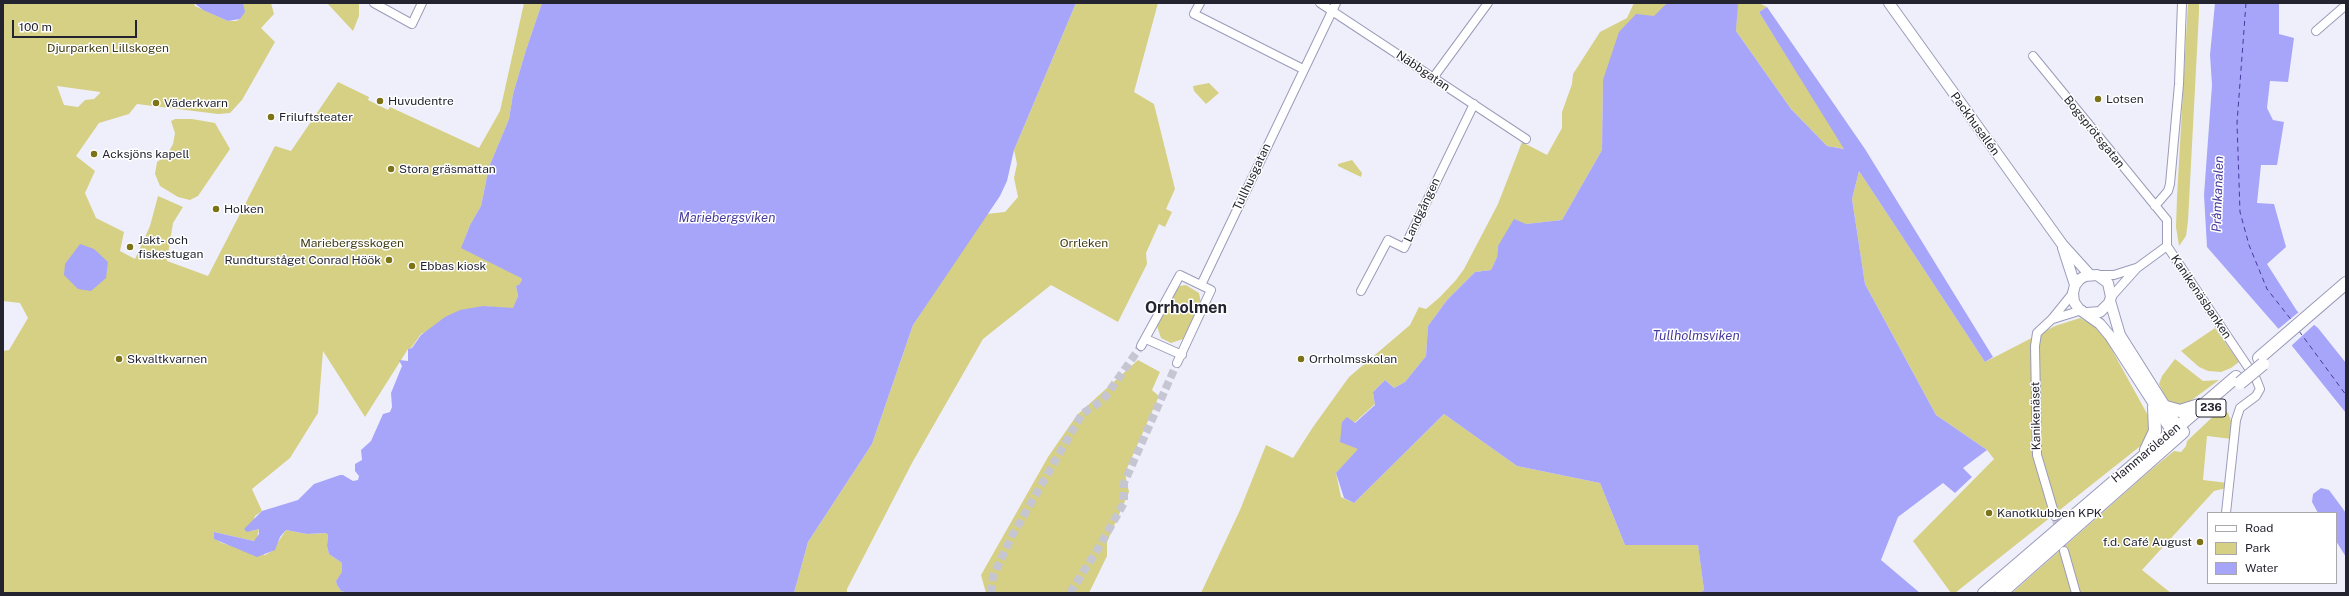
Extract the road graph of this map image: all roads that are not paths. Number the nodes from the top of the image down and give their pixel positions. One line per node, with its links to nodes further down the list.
1 (374, 3): 2 (street)
2 (422, 3)
3 (1200, 3): 12 (street)
4 (1320, 3): 9 (street, Näbbgatan)
5 (1488, 3): 13 (street)
6 (1890, 3): 17 (street, Packhusallén)
7 (2182, 3): 16 (street)
8 (2346, 5): 10 (street)
9 (1334, 6): 12 (street, Tullhusgatan); 13 (street, Näbbgatan)
10 (2316, 31)
11 (2033, 56): 16 (street, Bogsprötsgatan)
12 (1303, 69): 22 (street, Tullhusgatan)
13 (1433, 78): 14 (street, Näbbgatan)
14 (1474, 104): 15 (street, Näbbgatan); 24 (street, Landgången)
15 (1526, 139)
16 (2155, 206): 18 (street, Kanikenäsbanken)
17 (2062, 244): 20 (street, Packhusallén); 23 (street, Packhusallén)
18 (2167, 246): 19 (street); 39 (street, Kanikenäsbanken)
19 (2137, 268): 20 (street); 26 (street)
20 (2093, 275): 23 (street); 26 (street)
21 (2346, 283): 28 (main road, Hammaröleden / 236)
22 (1201, 285): 30 (street); 32 (street)
23 (2074, 289): 27 (street); 29 (street, Kanikenäset)
24 (1361, 291)
25 (2346, 292): 28 (main road, Hammaröleden / 236)
26 (2111, 299): 27 (street); 36 (street)
27 (2084, 312): 29 (street, Kanikenäset); 36 (street)
28 (2314, 316): 34 (main road, Hammaröleden / 236)
29 (2052, 319): 40 (street, Kanikenäset)
30 (1146, 339): 31 (street); 32 (street)
31 (1140, 346)
32 (1182, 355): 33 (street)
33 (1178, 363)
34 (2238, 380): 35 (main road, Hammaröleden / 236); 37 (main road, Hammaröleden / 236)
35 (2209, 400): 36 (main road); 37 (main road, Hammaröleden / 236)
36 (2160, 407): 37 (street); 38 (main road)
37 (2177, 432): 38 (main road, Hammaröleden / 236); 43 (main road, Hammaröleden / 236)
38 (2142, 456): 42 (main road, Hammaröleden / 236)
39 (2226, 512)
40 (2055, 516)
41 (2064, 551): 44 (street)
42 (1984, 593)
43 (2001, 593)
44 (2076, 593)

